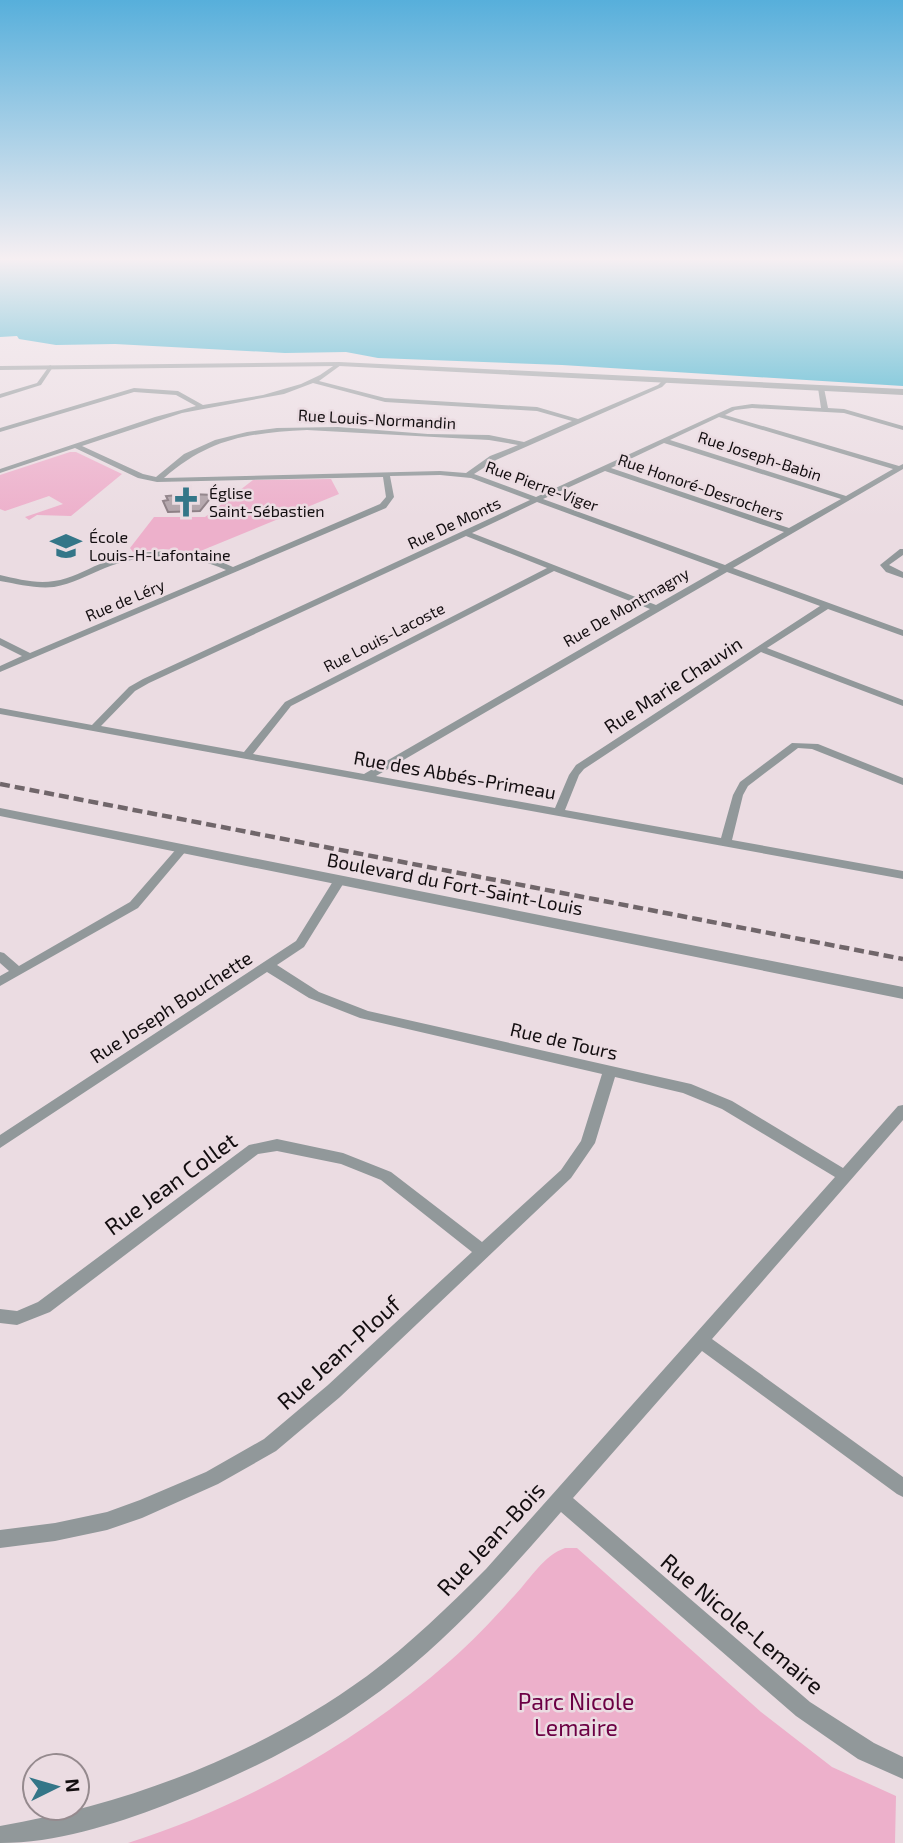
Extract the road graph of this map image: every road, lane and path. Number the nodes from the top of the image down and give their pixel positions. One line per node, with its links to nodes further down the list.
1 (338, 364): 2 (street); 4 (street); 5 (street)
2 (50, 367): 3 (street); 8 (street)
3 (0, 368)
4 (667, 380): 6 (street); 12 (street)
5 (313, 381): 9 (street); 12 (street)
6 (821, 388): 7 (street); 10 (street)
7 (903, 392)
8 (0, 396)
9 (202, 407): 14 (street); 17 (street)
10 (825, 410): 11 (street, Rue De Monts); 13 (street, Rue De Monts)
11 (719, 415): 15 (street, Rue De Monts); 18 (street)
12 (578, 421): 16 (street)
13 (903, 428)
14 (0, 430)
15 (665, 441): 19 (street, Rue De Monts); 24 (street, Rue Joseph-Babin)
16 (524, 444): 22 (street); 23 (street, Rue Louis-Normandin)
17 (76, 446): 20 (street); 23 (street, Rue Pierre-Viger)
18 (901, 467): 24 (street, Rue De Montmagny)
19 (605, 468): 25 (street, Rue De Monts); 26 (street, Rue Honoré-Desrochers)
20 (0, 471)
21 (386, 474): 22 (street, Rue Pierre-Viger); 23 (street, Rue Pierre-Viger); 31 (street, Rue de Léry)
22 (468, 475): 25 (street, Rue Pierre-Viger)
23 (157, 480)
24 (846, 498): 26 (street, Rue De Montmagny)
25 (538, 499): 27 (street, Rue De Monts); 30 (street, Rue Pierre-Viger)
26 (789, 531): 30 (street, Rue De Montmagny)
27 (466, 533): 29 (street); 43 (street, Rue De Monts)
28 (903, 551): 32 (street)
29 (553, 568): 35 (street); 44 (street, Rue Louis-Lacoste)
30 (725, 568): 34 (street, Rue Pierre-Viger); 35 (street, Rue De Montmagny)
31 (233, 570): 33 (street); 39 (street, Rue de Léry)
32 (903, 575)
33 (0, 578)
34 (827, 605): 36 (street, Rue Pierre-Viger); 38 (street, Rue Marie Chauvin)
35 (655, 608): 45 (street, Rue De Montmagny)
36 (903, 633)
37 (0, 641): 39 (street)
38 (761, 649): 41 (street); 48 (street, Rue Marie Chauvin)
39 (29, 656): 40 (street, Rue de Léry)
40 (0, 669)
41 (903, 703)
42 (0, 711): 43 (street, Rue des Abbés-Primeau)
43 (93, 728): 44 (street, Rue des Abbés-Primeau)
44 (247, 755): 45 (street, Rue des Abbés-Primeau)
45 (366, 777): 48 (street, Rue des Abbés-Primeau)
46 (903, 782): 49 (street)
47 (0, 812): 50 (street, Boulevard du Fort-Saint-Louis)
48 (559, 812): 49 (street, Rue des Abbés-Primeau)
49 (726, 843): 51 (street, Rue des Abbés-Primeau)
50 (182, 849): 52 (street, Boulevard du Fort-Saint-Louis); 55 (street)
51 (903, 875)
52 (340, 881): 54 (street, Rue Joseph Bouchette); 57 (street, Boulevard du Fort-Saint-Louis)
53 (0, 956): 55 (street)
54 (268, 966): 58 (street, Rue de Tours); 60 (street, Rue Joseph Bouchette)
55 (18, 972): 56 (street)
56 (0, 982)
57 (903, 993)
58 (610, 1071): 61 (street, Rue de Tours); 62 (street, Rue Jean-Plouf)
59 (903, 1110): 61 (street, Rue Jean-Bois)
60 (0, 1142)
61 (844, 1175): 64 (street, Rue Jean-Bois)
62 (483, 1252): 63 (street, Rue Jean Collet); 67 (street, Rue Jean-Plouf)
63 (0, 1316)
64 (702, 1341): 65 (street); 66 (street, Rue Jean-Bois)
65 (903, 1489)
66 (561, 1500): 68 (street, Rue Nicole-Lemaire); 69 (street, Rue Jean-Bois)
67 (0, 1539)
68 (903, 1768)
69 (0, 1837)

